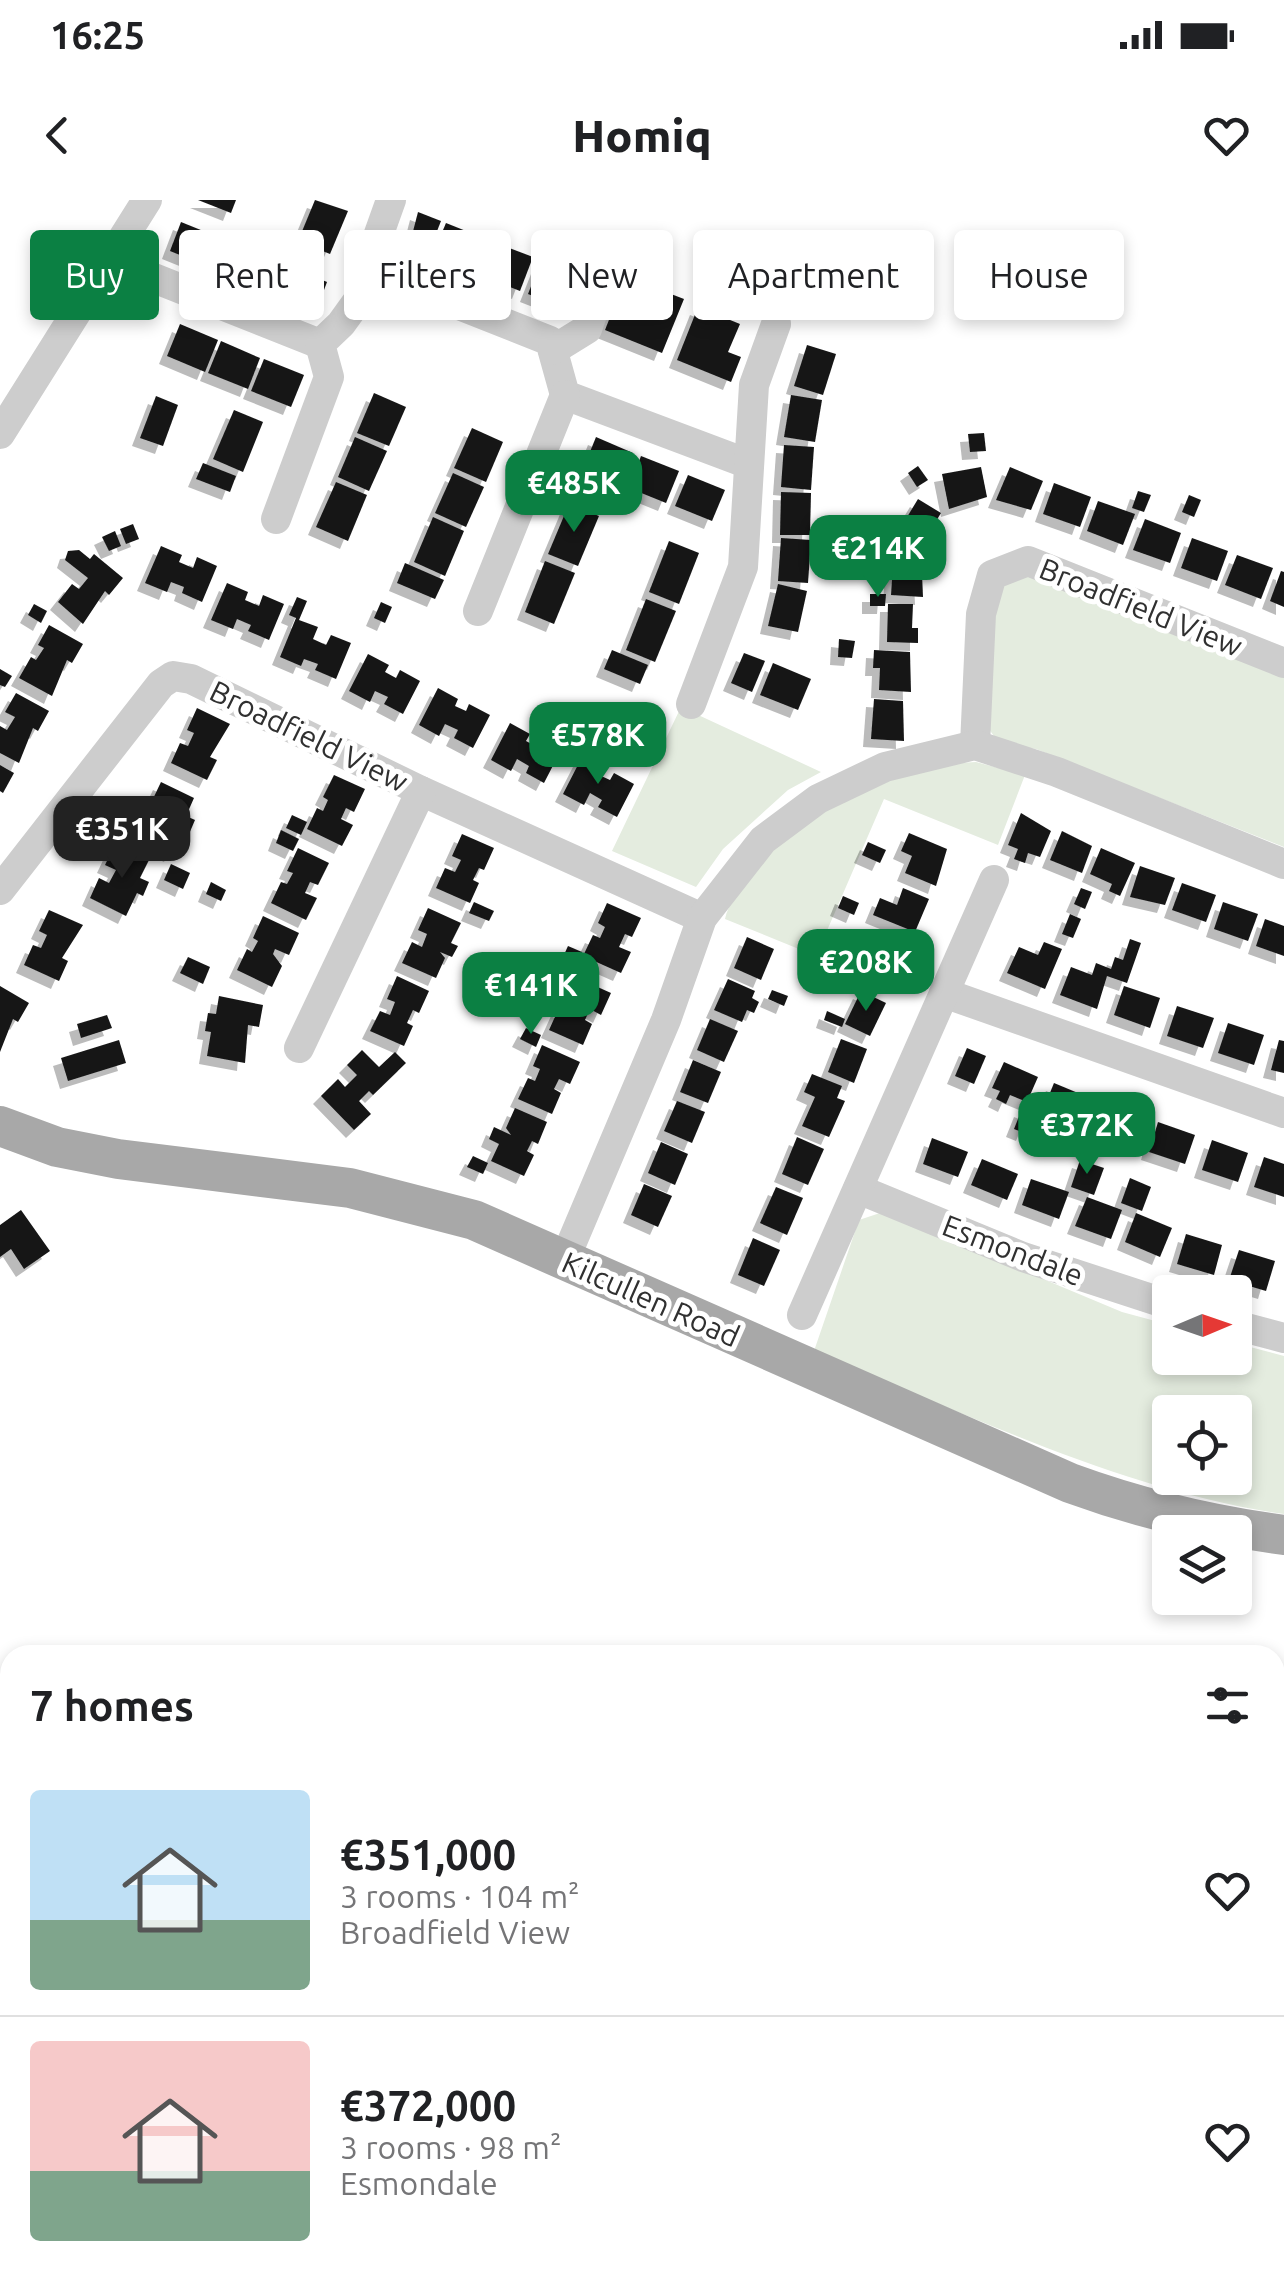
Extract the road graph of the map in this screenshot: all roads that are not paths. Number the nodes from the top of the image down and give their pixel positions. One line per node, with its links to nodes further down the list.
1 (147, 200): 3 (street)
2 (391, 200): 4 (street)
3 (129, 230)
4 (380, 230)
5 (159, 279): 11 (street)
6 (73, 320): 14 (street)
7 (344, 320): 11 (street)
8 (497, 320): 12 (street)
9 (590, 320): 12 (street)
10 (776, 324): 15 (street)
11 (320, 344): 16 (street)
12 (553, 350): 13 (street)
13 (565, 394): 15 (street); 17 (street)
14 (0, 434)
15 (746, 463): 19 (street)
16 (276, 519)
17 (478, 611)
18 (1284, 663): 20 (street, Broadfield View)
19 (690, 704)
20 (975, 746): 22 (street); 25 (street)
21 (422, 791): 24 (street, Broadfield View); 25 (street, Broadfield View); 27 (street, Broadfield View)
22 (1284, 864)
23 (994, 880): 26 (street)
24 (0, 890)
25 (702, 918): 31 (street)
26 (944, 994): 28 (street); 30 (street)
27 (300, 1048)
28 (1284, 1113)
29 (0, 1126): 31 (main road, Kilcullen Road)
30 (858, 1189): 32 (street, Esmondale); 33 (street)
31 (564, 1261): 36 (main road, Kilcullen Road)
32 (1152, 1300)
33 (802, 1315)
34 (1252, 1330): 35 (street)
35 (1284, 1338)
36 (1284, 1535)

